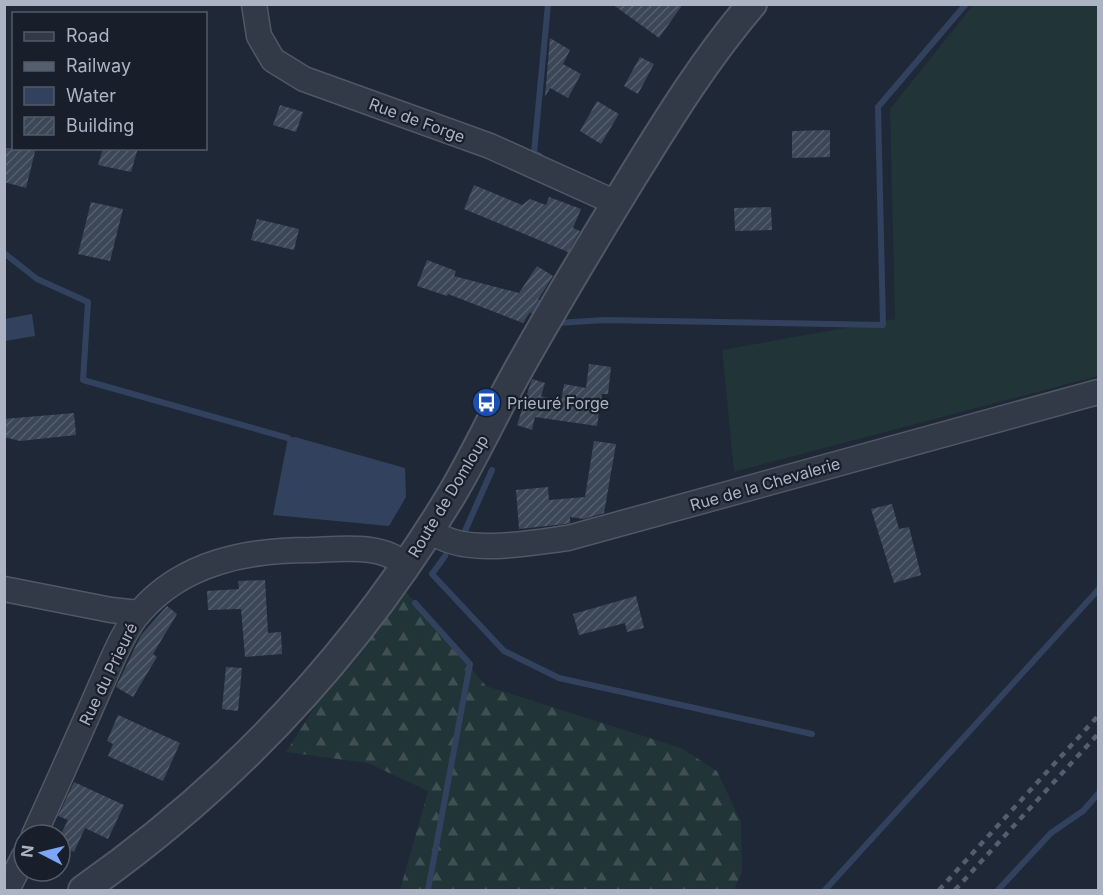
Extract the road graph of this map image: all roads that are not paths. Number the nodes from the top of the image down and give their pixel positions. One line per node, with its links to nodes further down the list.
1 (254, 4): 3 (street, Rue de Forge)
2 (752, 4): 3 (street, Route de Domloup)
3 (616, 203): 5 (street, Route de Domloup)
4 (1098, 392): 5 (street, Rue de la Chevalerie)
5 (430, 530): 6 (street, Route de Domloup)
6 (406, 566): 8 (street, Rue du Prieuré); 10 (street, Route de Domloup)
7 (4, 589): 8 (street)
8 (139, 613): 9 (street, Rue du Prieuré)
9 (39, 823)
10 (83, 891)

